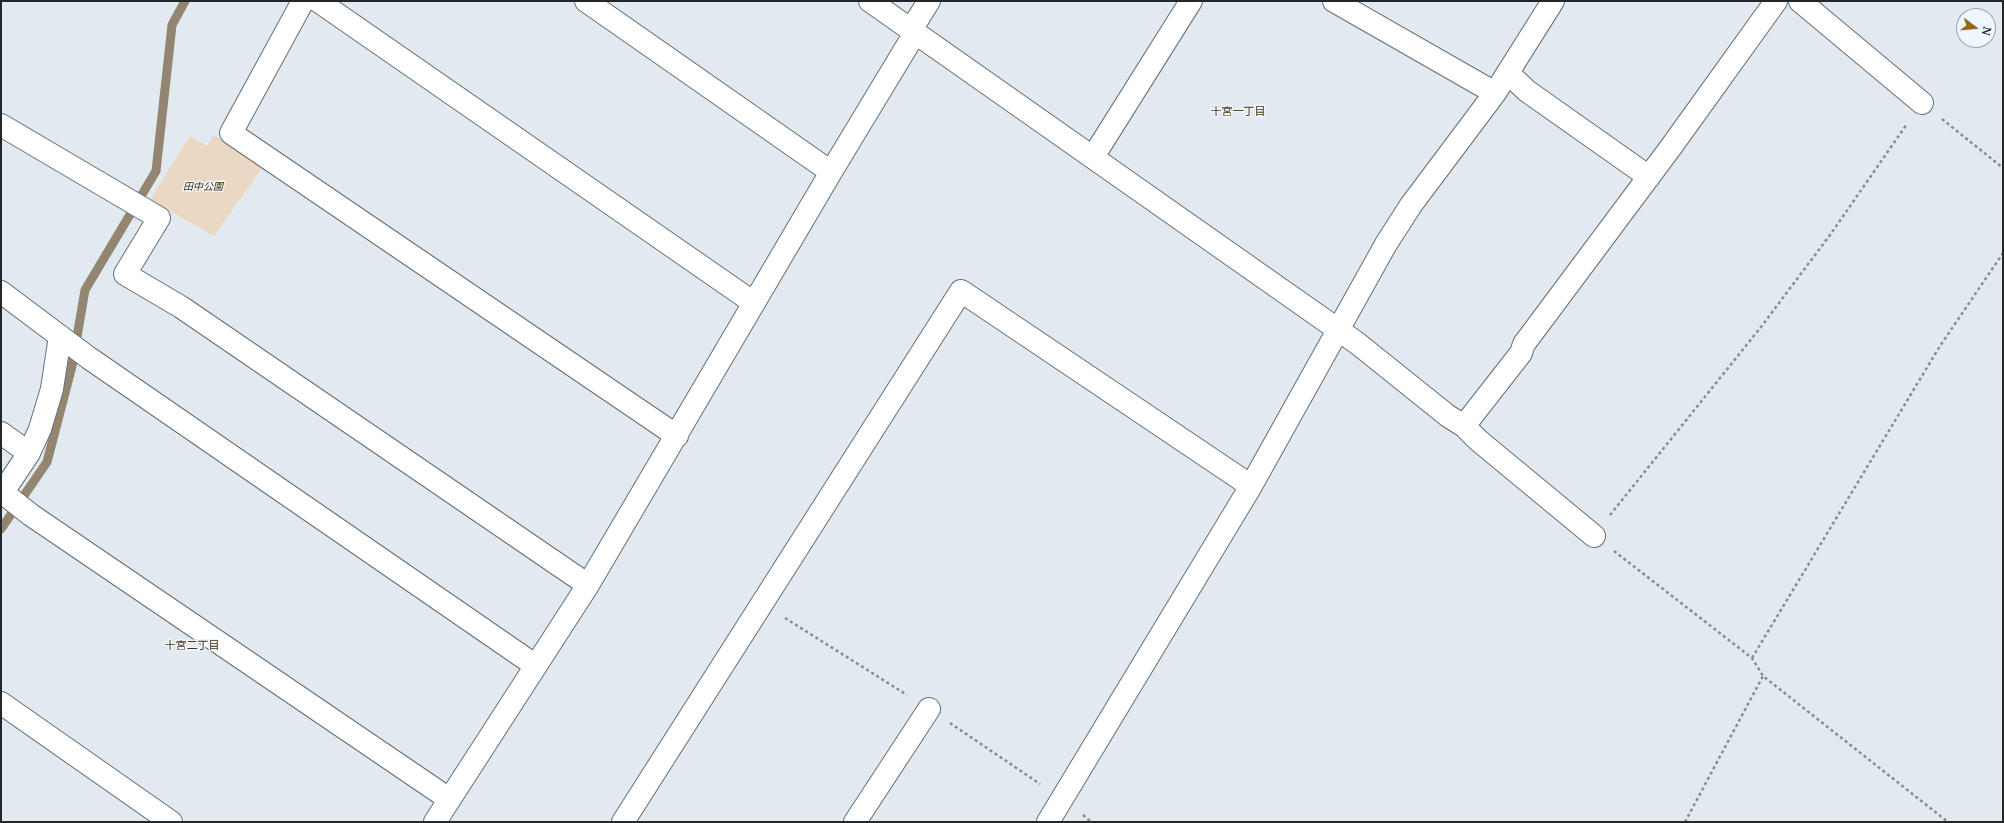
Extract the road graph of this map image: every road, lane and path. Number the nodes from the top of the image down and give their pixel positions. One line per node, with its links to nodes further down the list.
1 (303, 1): 27 (street)
2 (318, 1): 22 (street)
3 (586, 1): 18 (street)
4 (870, 1): 11 (street)
5 (929, 1): 11 (street)
6 (1191, 1): 16 (street)
7 (1334, 1): 13 (street)
8 (1553, 1): 12 (street)
9 (1776, 1): 19 (street)
10 (1800, 1): 14 (street)
11 (913, 31): 16 (street); 18 (street)
12 (1508, 73): 13 (street); 19 (street)
13 (1495, 93): 23 (street)
14 (1922, 103): 17 (path); 31 (path)
15 (1, 125): 32 (street)
16 (1093, 158): 23 (street)
17 (2003, 168)
18 (831, 172): 22 (street)
19 (1649, 177): 25 (street)
20 (2003, 253): 33 (path)
21 (1, 292): 24 (street)
22 (754, 303): 27 (street)
23 (1339, 330): 25 (street); 29 (street)
24 (62, 337): 28 (street); 34 (street)
25 (1464, 426): 31 (street)
26 (1, 433): 28 (street)
27 (677, 436): 32 (street)
28 (29, 453): 30 (street)
29 (1250, 486): 41 (street); 43 (street)
30 (2, 494): 38 (street)
31 (1594, 536): 33 (path)
32 (588, 585): 34 (street)
33 (1752, 658): 35 (path)
34 (536, 666): 38 (street)
35 (1763, 676): 44 (path); 45 (path)
36 (1, 703): 39 (street)
37 (929, 709): 42 (street)
38 (449, 799): 40 (street)
39 (172, 822)
40 (435, 822)
41 (623, 822)
42 (855, 822)
43 (1048, 822)
44 (1685, 822)
45 (1948, 822)

